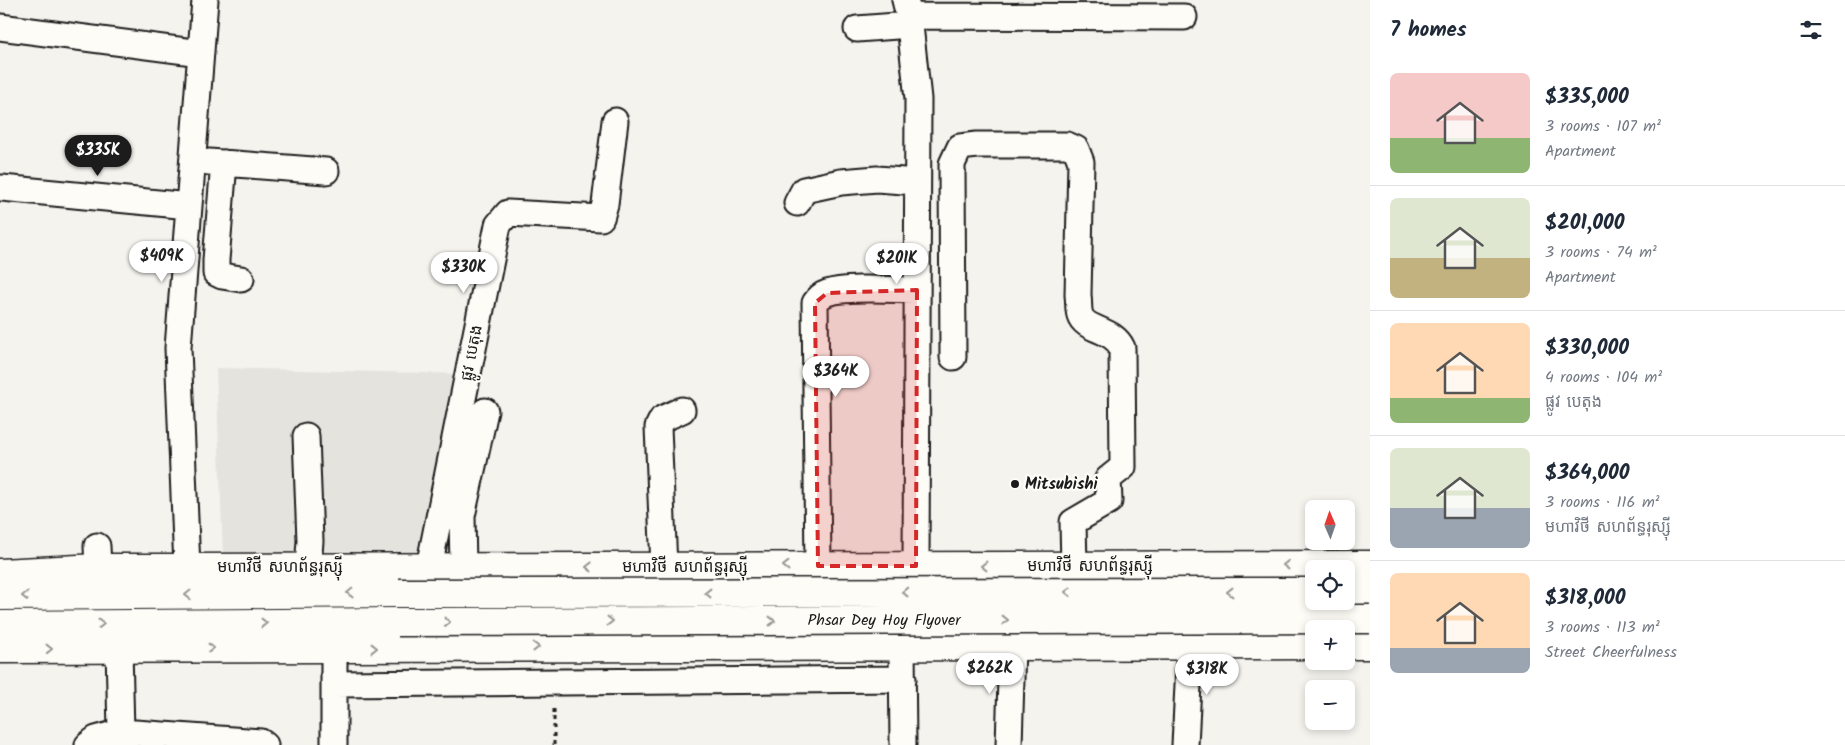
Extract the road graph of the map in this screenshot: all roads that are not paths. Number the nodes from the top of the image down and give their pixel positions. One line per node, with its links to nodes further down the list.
1 (205, 0): 6 (street)
2 (908, 14): 3 (street); 5 (street); 11 (street)
3 (1184, 18)
4 (0, 28): 6 (street)
5 (857, 29)
6 (201, 53): 8 (street)
7 (615, 121): 27 (street, ផ្លូវ បេតុង)
8 (192, 161): 9 (street); 14 (street)
9 (224, 164): 10 (street); 15 (street)
10 (326, 171)
11 (917, 182): 13 (street); 16 (street)
12 (2, 188): 14 (street)
13 (796, 203)
14 (190, 206): 30 (street)
15 (241, 279)
16 (917, 290): 22 (street); 23 (street)
17 (953, 357): 25 (street)
18 (682, 410): 29 (street)
19 (485, 411): 28 (street)
20 (306, 436): 26 (street)
21 (1370, 565): 25 (main road, មហាវិថី សហព័ន្ធរុស្ស៊ី, one-way to 25)
22 (818, 566): 23 (main road, មហាវិថី សហព័ន្ធរុស្ស៊ី); 29 (main road, មហាវិថី សហព័ន្ធរុស្ស៊ី, one-way to 29)
23 (916, 566): 24 (main road, មហាវិថី សហព័ន្ធរុស្ស៊ី, one-way to 23)
24 (1010, 566): 25 (main road, មហាវិថី សហព័ន្ធរុស្ស៊ី); 42 (main road)
25 (1074, 566)
26 (308, 567): 27 (main road, មហាវិថី សហព័ន្ធរុស្ស៊ី); 30 (main road, មហាវិថី សហព័ន្ធរុស្ស៊ី)
27 (429, 567): 28 (main road, មហាវិថី សហព័ន្ធរុស្ស៊ី)
28 (463, 567): 29 (main road, មហាវិថី សហព័ន្ធរុស្ស៊ី, one-way to 28)
29 (664, 567)
30 (187, 568): 31 (main road, មហាវិថី សហព័ន្ធរុស្ស៊ី)
31 (0, 573)
32 (1305, 592): 35 (main road, Phsar Dey Hoy Flyover, one-way to 35, bridge)
33 (1355, 592): 34 (main road)
34 (1370, 592)
35 (0, 596)
36 (1370, 618): 37 (main road, Phsar Dey Hoy Flyover, one-way to 36, bridge)
37 (0, 625)
38 (1305, 645): 43 (main road)
39 (1355, 645): 40 (main road)
40 (1370, 645)
41 (902, 646): 42 (main road); 44 (main road, one-way to 41); 47 (street)
42 (1012, 646): 43 (main road); 54 (street)
43 (1190, 646): 55 (street)
44 (334, 648): 46 (main road, one-way to 44); 48 (street)
45 (0, 649): 46 (main road, one-way to 46)
46 (119, 649): 49 (street)
47 (903, 679): 48 (street); 53 (street)
48 (334, 684): 52 (street)
49 (121, 732): 50 (street); 51 (street)
50 (88, 745)
51 (265, 745)
52 (334, 745)
53 (903, 745)
54 (1009, 745)
55 (1185, 745)

